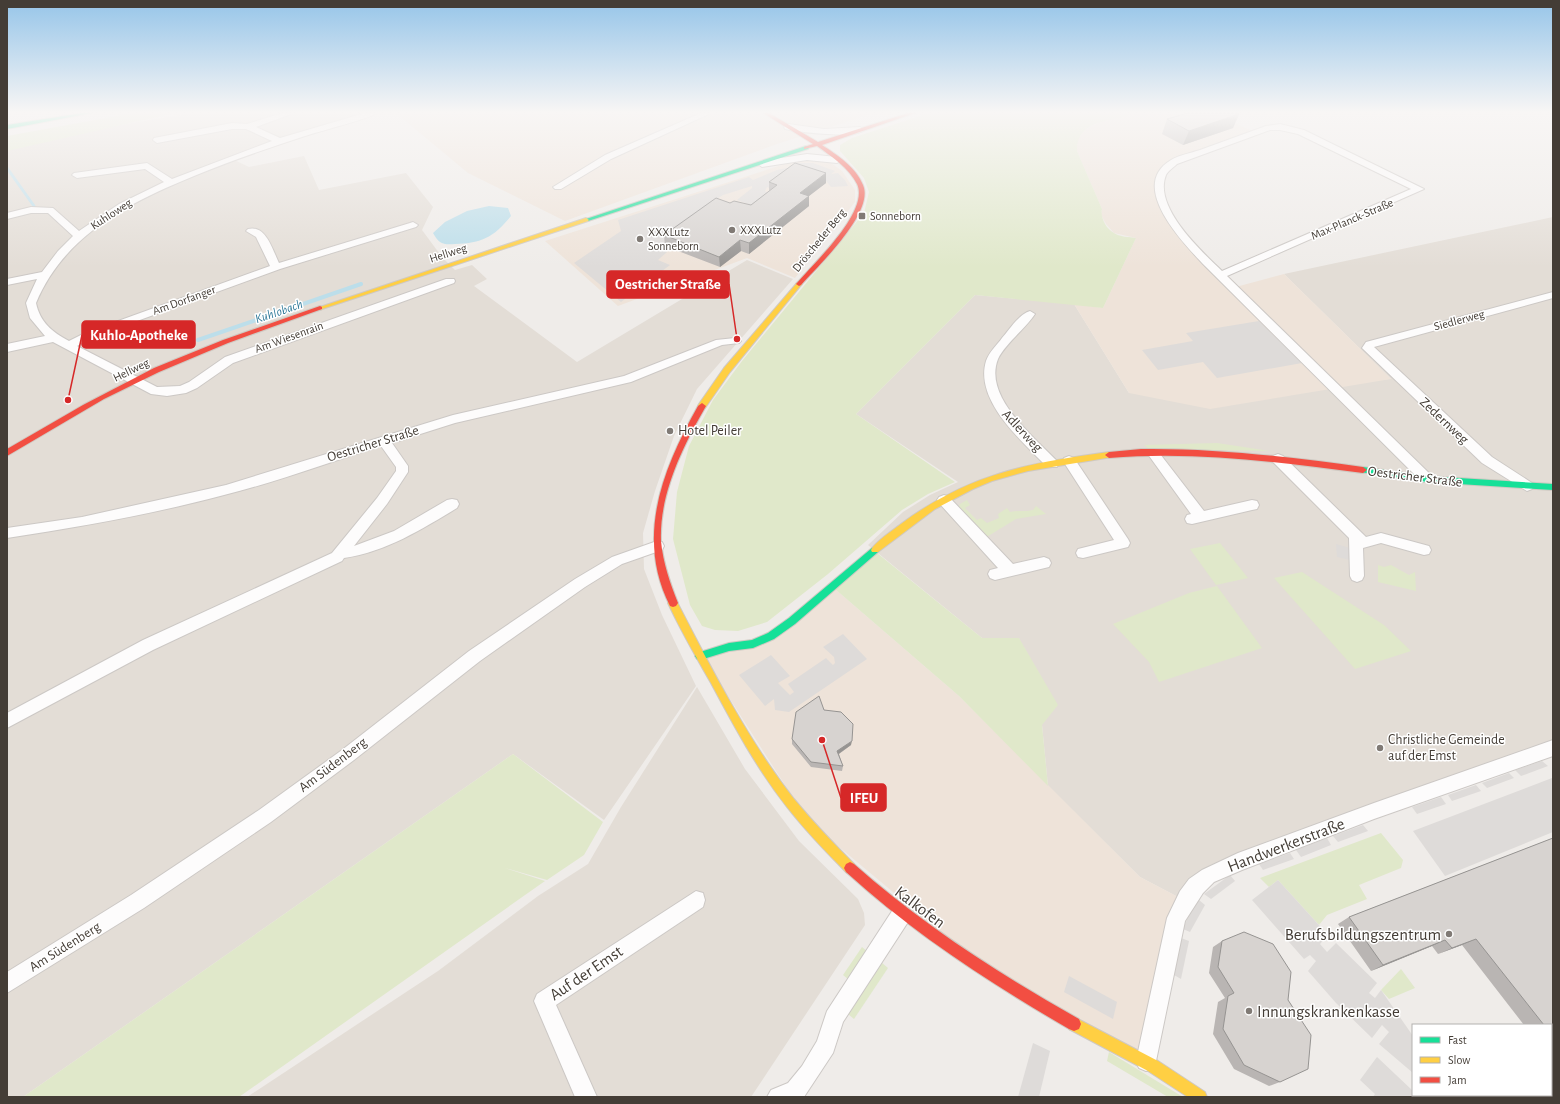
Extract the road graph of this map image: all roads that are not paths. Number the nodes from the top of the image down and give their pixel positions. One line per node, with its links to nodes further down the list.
1 (216, 165): 9 (street, Kuhloweg)
2 (595, 165): 11 (street)
3 (756, 165): 4 (street); 29 (main road, Hellweg)
4 (759, 165)
5 (843, 165): 44 (main road, Dröscheder Berg)
6 (1170, 165): 19 (street, Max-Planck-Straße)
7 (1368, 165): 12 (street, Max-Planck-Straße)
8 (77, 175): 9 (street)
9 (171, 182): 16 (street, Kuhloweg)
10 (1429, 184): 12 (street)
11 (558, 187)
12 (1419, 189): 19 (street, Max-Planck-Straße)
13 (7, 216): 16 (street)
14 (413, 225): 17 (street, Am Dorfanger)
15 (251, 231): 17 (street)
16 (78, 236): 18 (street, Kuhloweg)
17 (276, 266): 26 (street, Am Dorfanger)
18 (45, 274): 20 (street); 24 (street, Kuhloweg)
19 (1220, 275): 36 (street, Max-Planck-Straße)
20 (7, 282)
21 (450, 282): 29 (street, Am Wiesenrain)
22 (1553, 295): 28 (street, Siedlerweg)
23 (1030, 314): 35 (street, Adlerweg)
24 (54, 338): 26 (street, Kuhloweg); 27 (street)
25 (735, 341): 30 (street, Oestricher Straße)
26 (70, 345): 29 (street, Kuhloweg)
27 (7, 348)
28 (1368, 348): 37 (street, Zedernweg)
29 (135, 380): 31 (main road, Hellweg)
30 (384, 441): 42 (street, Oestricher Straße); 46 (street)
31 (7, 453)
32 (1153, 453): 33 (main road, Oestricher Straße); 34 (main road, Oestricher Straße); 41 (street)
33 (1278, 459): 36 (main road, Oestricher Straße); 43 (street)
34 (1069, 462): 35 (main road, Oestricher Straße); 47 (street)
35 (1052, 464): 39 (main road, Oestricher Straße)
36 (1427, 479): 37 (main road, Oestricher Straße)
37 (1527, 486): 38 (main road, Oestricher Straße)
38 (1553, 487)
39 (944, 500): 48 (street); 50 (main road, Oestricher Straße)
40 (452, 504): 46 (street)
41 (1252, 505)
42 (7, 533)
43 (1356, 536): 45 (street); 49 (street)
44 (657, 546): 50 (main road); 55 (street, Am Südenberg)
45 (1424, 550)
46 (342, 553): 51 (street)
47 (1083, 553)
48 (1044, 562)
49 (1357, 576)
50 (700, 656): 54 (main road, Kalkofen)
51 (7, 721)
52 (1553, 748): 56 (street, Handwerkerstraße)
53 (696, 900): 57 (street, Auf der Emst)
54 (901, 915): 56 (main road, Kalkofen); 58 (street)
55 (7, 983)
56 (1146, 1061): 59 (main road, Kalkofen)
57 (586, 1097)
58 (778, 1097)
59 (1200, 1097)

